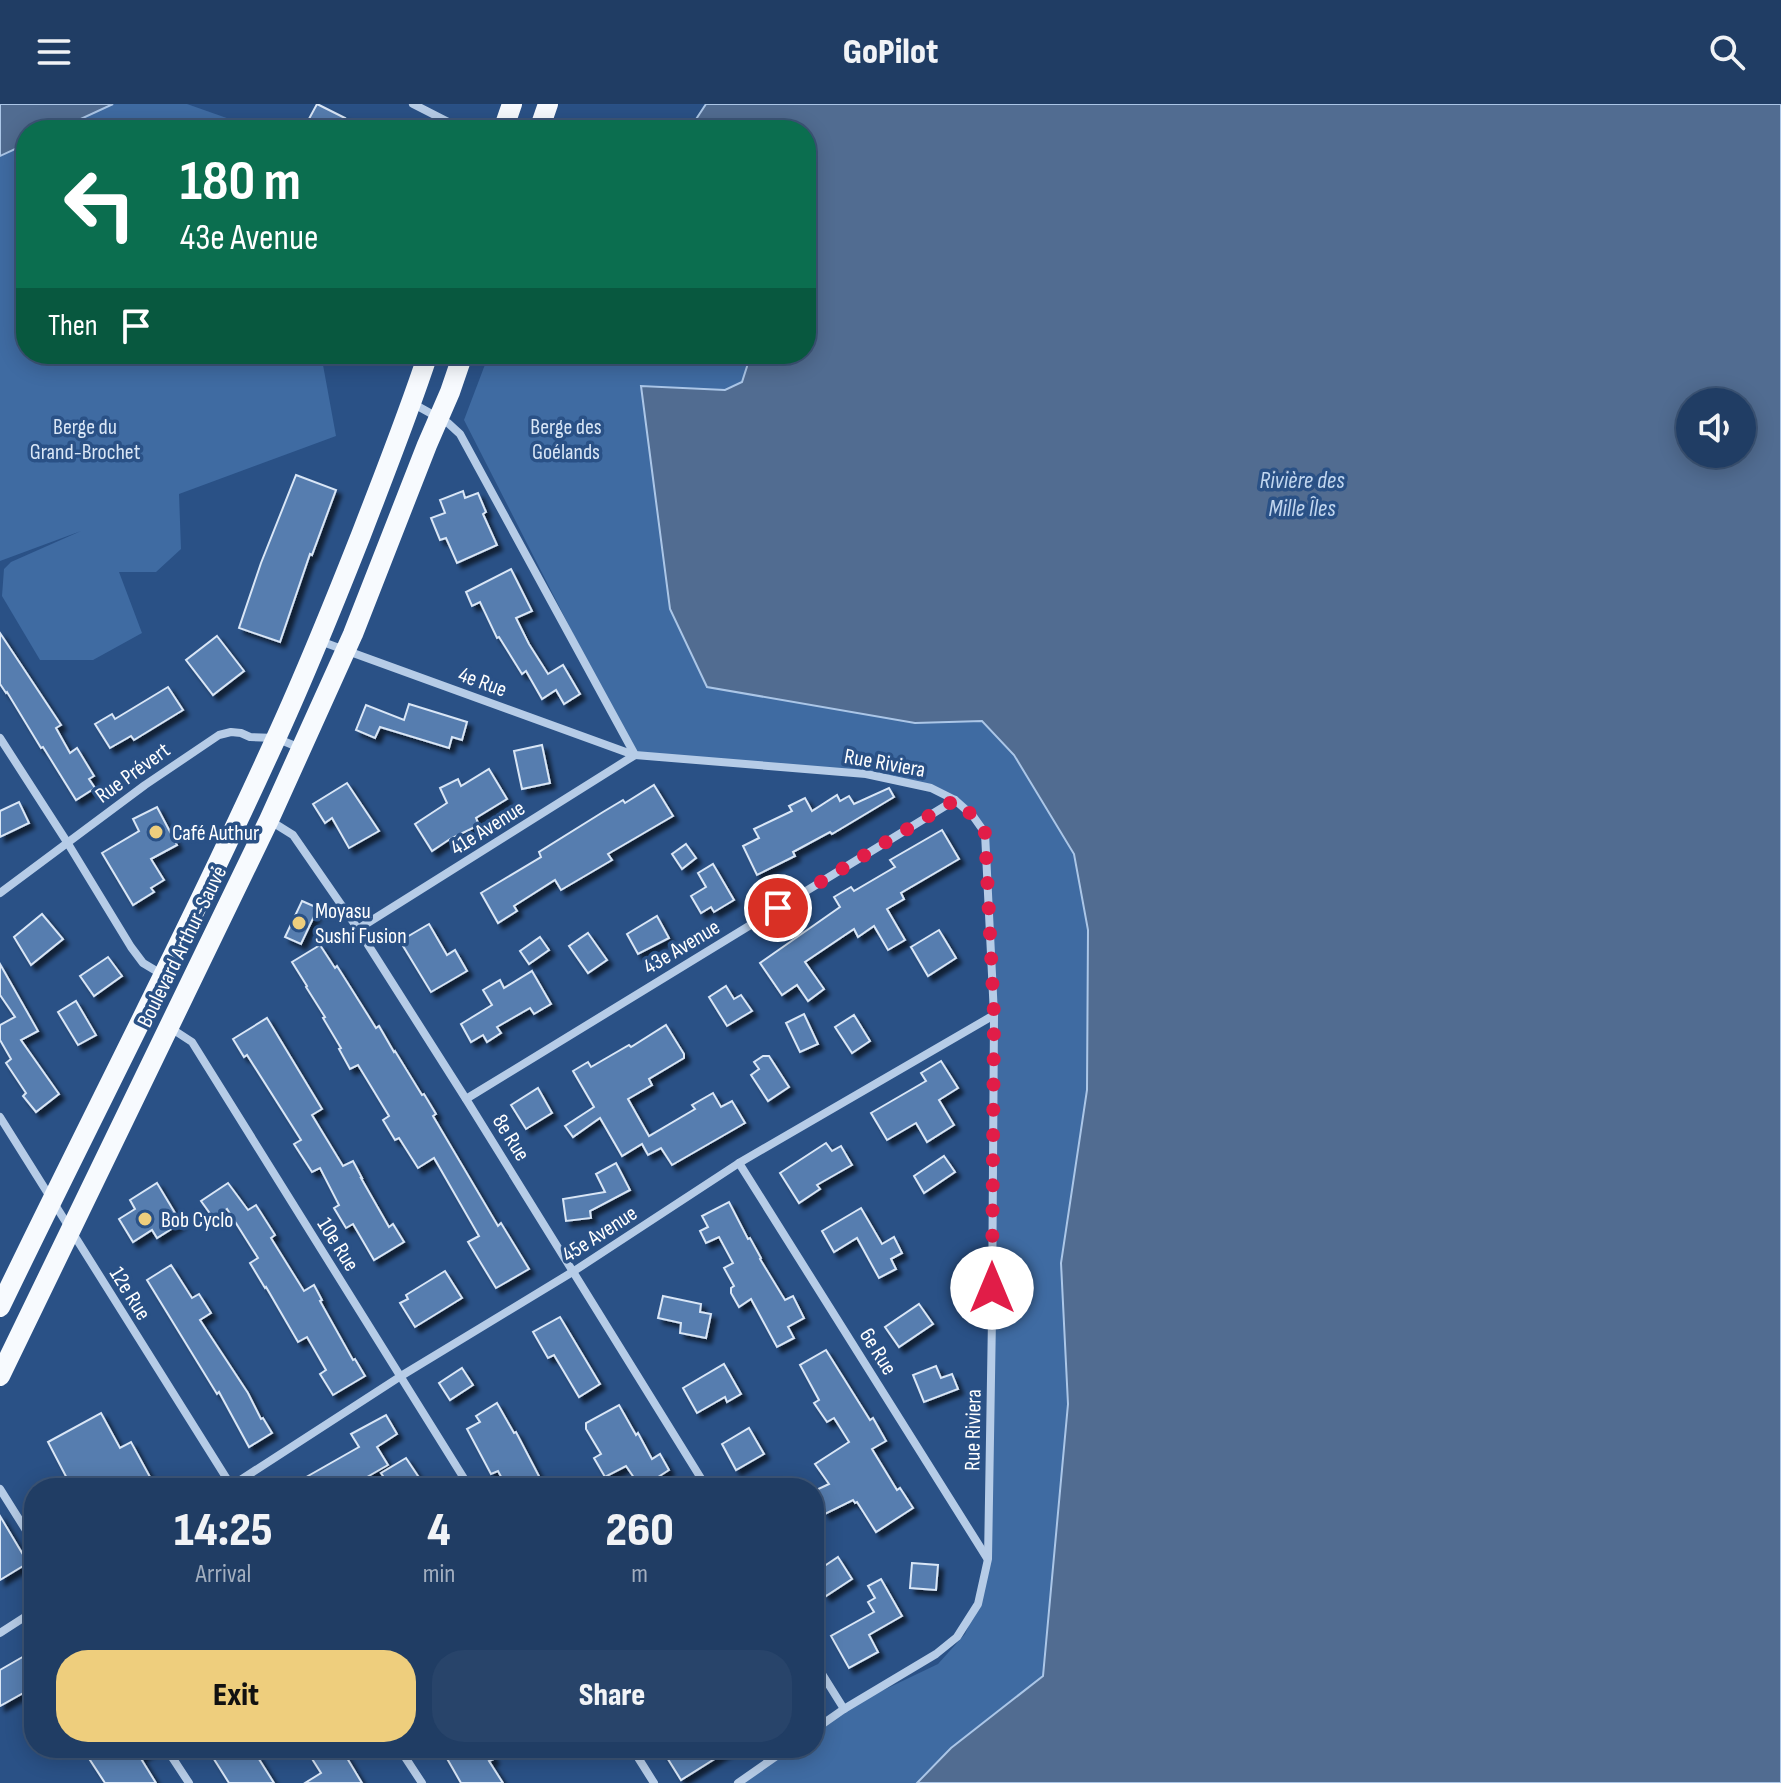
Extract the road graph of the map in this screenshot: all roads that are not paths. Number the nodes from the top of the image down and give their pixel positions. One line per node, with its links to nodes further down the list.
1 (413, 104): 2 (street)
2 (444, 120)
3 (425, 364): 5 (main road, Boulevard Arthur-Sauvé)
4 (459, 364): 6 (main road, Boulevard Arthur-Sauvé)
5 (412, 402): 6 (street); 7 (main road, Boulevard Arthur-Sauvé)
6 (439, 418): 8 (main road, Boulevard Arthur-Sauvé); 12 (street)
7 (318, 640): 8 (street, 4e Rue); 10 (main road, Boulevard Arthur-Sauvé)
8 (345, 651): 11 (main road, Boulevard Arthur-Sauvé); 12 (street, 4e Rue)
9 (0, 738): 15 (street)
10 (276, 738): 11 (street, Rue Prévert); 15 (street, Rue Prévert); 18 (main road, Boulevard Arthur-Sauvé)
11 (301, 748): 14 (main road, Boulevard Arthur-Sauvé)
12 (635, 755): 13 (street, Rue Riviera); 17 (street, 41e Avenue)
13 (955, 800): 19 (street, Rue Riviera); 21 (street, 43e Avenue)
14 (269, 820): 17 (street, 8e Rue); 20 (main road, Boulevard Arthur-Sauvé)
15 (67, 842): 16 (street, Rue Prévert); 18 (street)
16 (0, 893)
17 (358, 929): 21 (street, 8e Rue)
18 (163, 975): 24 (main road, Boulevard Arthur-Sauvé)
19 (994, 1015): 23 (street, 45e Avenue); 36 (street, Rue Riviera)
20 (168, 1027): 25 (main road, Boulevard Arthur-Sauvé); 29 (street, 10e Rue)
21 (466, 1099): 26 (street, 8e Rue)
22 (0, 1117): 24 (street, 12e Rue)
23 (739, 1163): 26 (street, 45e Avenue); 36 (street, 6e Rue)
24 (51, 1201): 25 (street, 12e Rue); 27 (main road, Boulevard Arthur-Sauvé)
25 (71, 1231): 28 (main road, Boulevard Arthur-Sauvé); 30 (street, 12e Rue)
26 (574, 1271): 29 (street, 45e Avenue); 33 (street, 8e Rue)
27 (0, 1307)
28 (0, 1376)
29 (401, 1376): 31 (street, 45e Avenue); 32 (street, 10e Rue)
30 (225, 1478)
31 (245, 1478)
32 (464, 1478)
33 (701, 1478)
34 (0, 1489): 35 (street)
35 (24, 1527)
36 (988, 1559): 40 (street, Rue Riviera)
37 (24, 1617): 38 (street)
38 (0, 1633)
39 (824, 1677): 40 (street)
40 (844, 1709): 41 (street, Rue Riviera)
41 (824, 1723)
42 (173, 1758): 46 (street)
43 (406, 1758): 47 (street)
44 (638, 1758): 48 (street)
45 (774, 1758): 49 (street)
46 (189, 1783)
47 (422, 1783)
48 (654, 1783)
49 (738, 1783)

